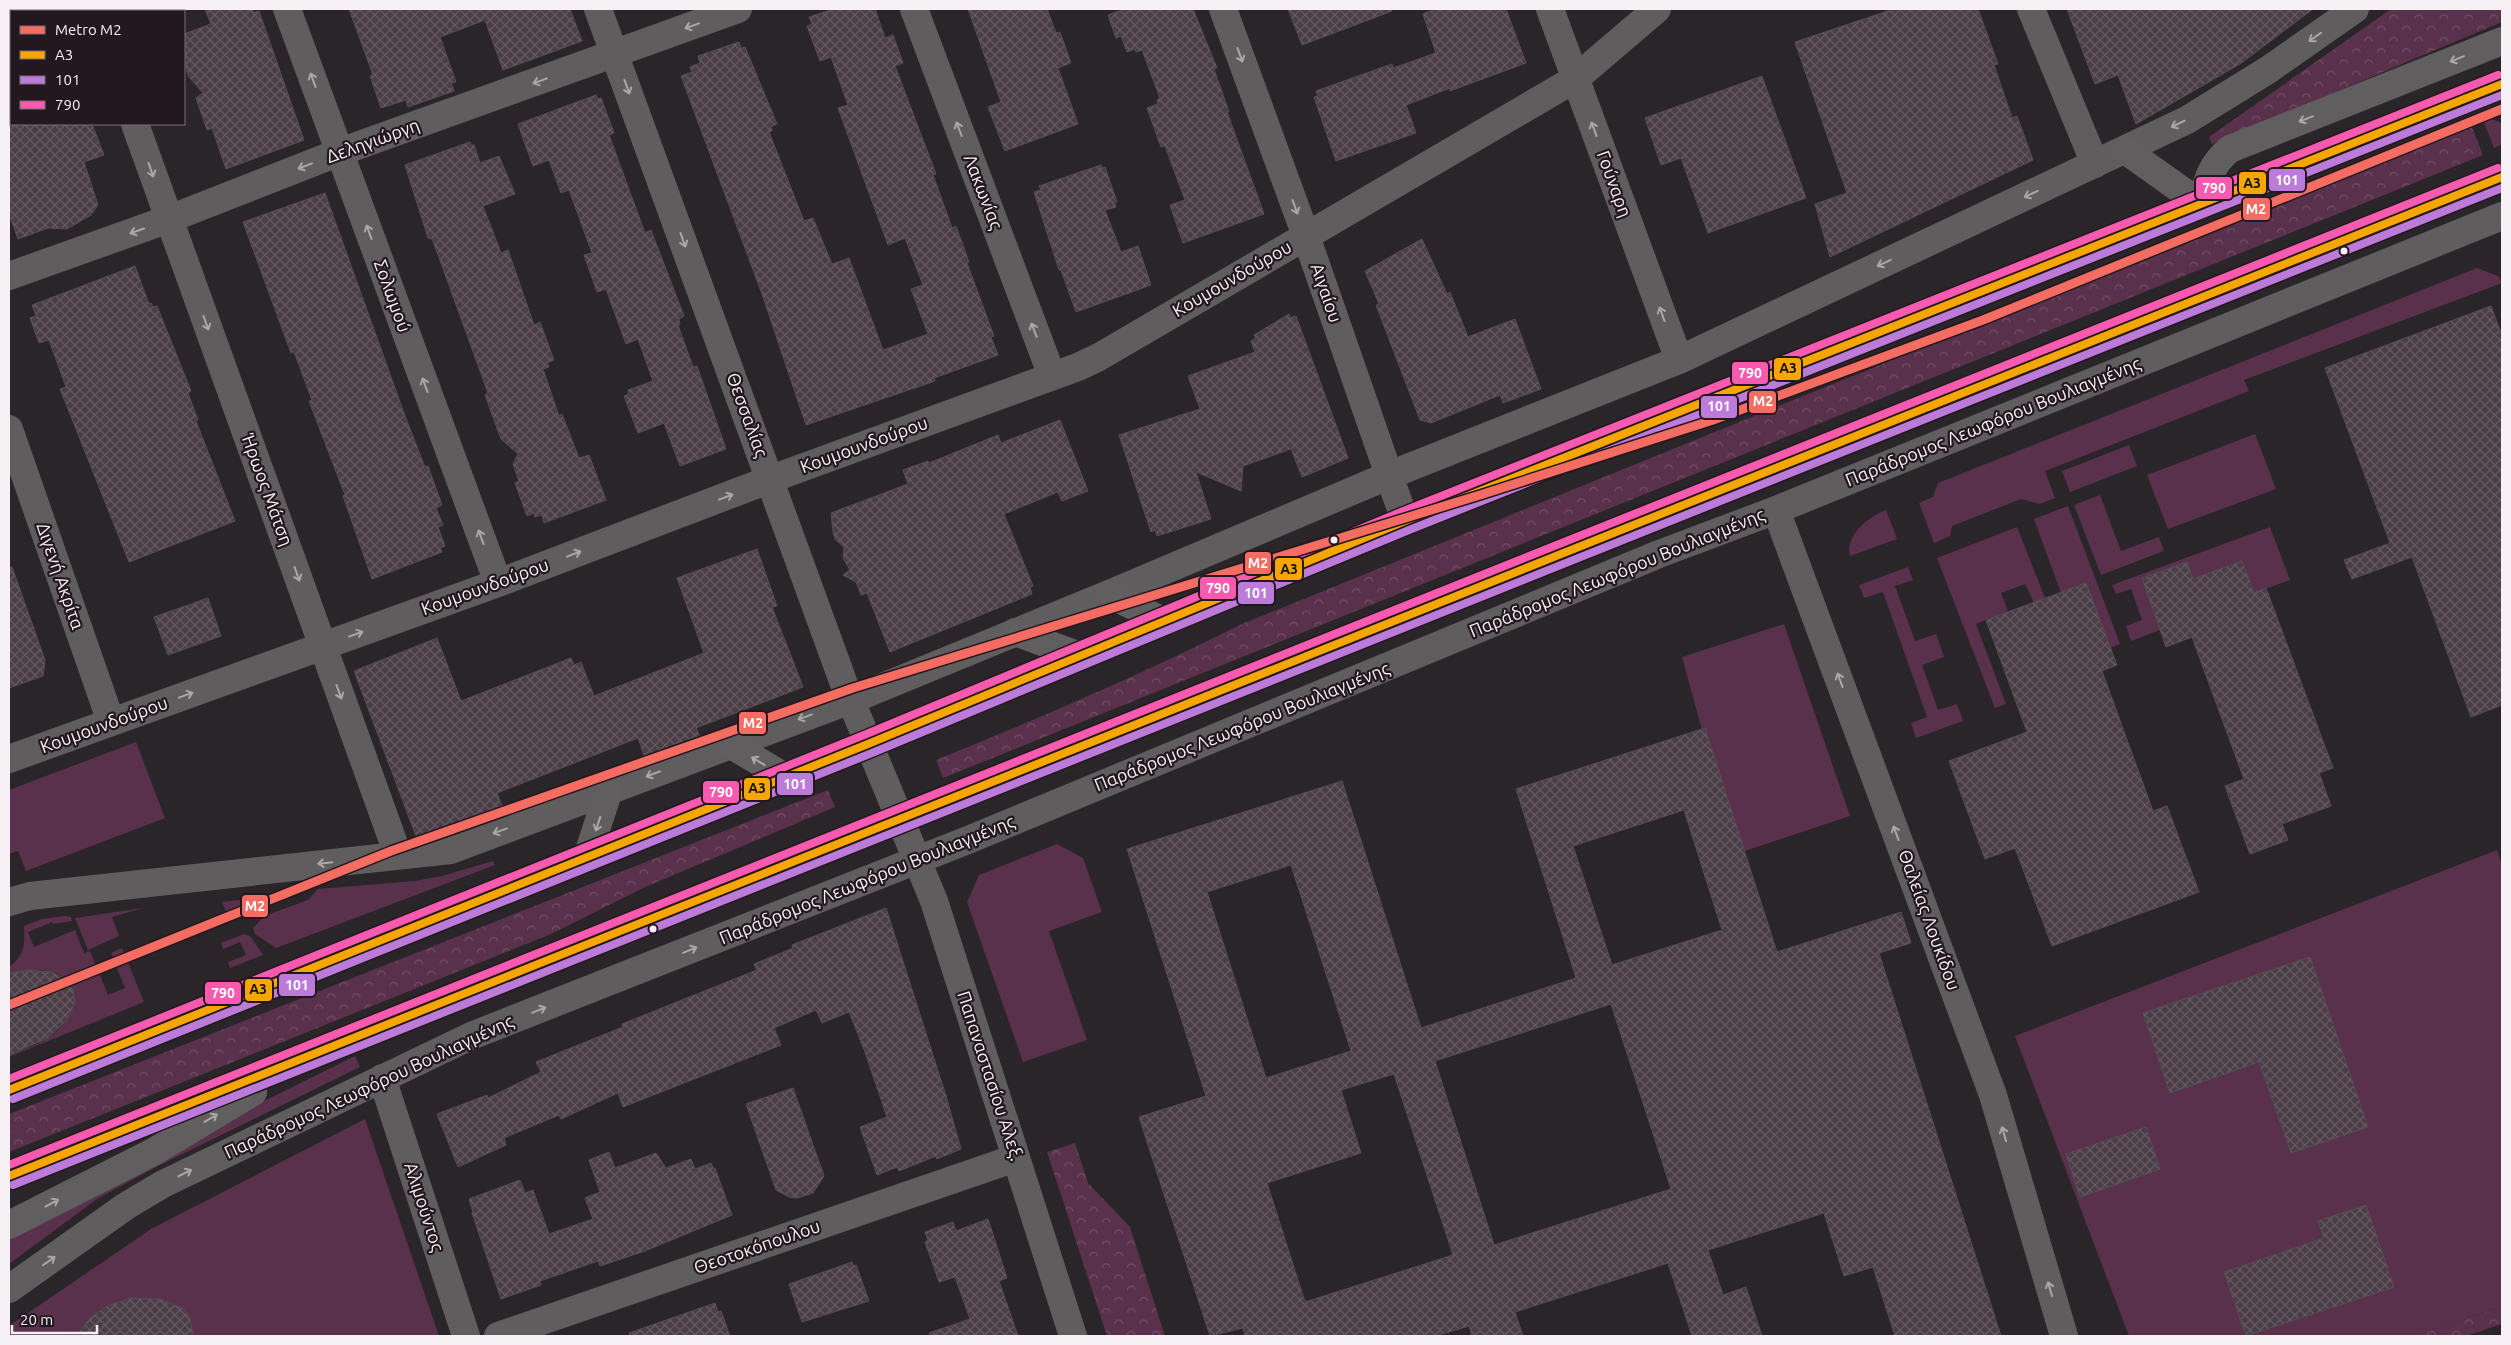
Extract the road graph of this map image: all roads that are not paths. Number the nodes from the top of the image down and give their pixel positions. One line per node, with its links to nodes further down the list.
1 (286, 9): 16 (street, Σολωμού, one-way to 1)
2 (598, 9): 11 (street, Θεσσαλίας)
3 (738, 9): 11 (street, Δεληγιώργη, one-way to 11)
4 (914, 9): 25 (street, Λακωνίας, one-way to 4)
5 (1223, 9): 22 (street, Αιγαίου, one-way to 22)
6 (1550, 9): 12 (street, Γούναρη)
7 (1657, 9): 12 (street, Κουμουνδούρου)
8 (2031, 9): 17 (street)
9 (2355, 9): 15 (street, one-way to 15)
10 (2502, 40): 19 (main road, one-way to 19)
11 (615, 54): 16 (street, Δεληγιώργη, one-way to 16); 28 (street, Θεσσαλίας, one-way to 28)
12 (1576, 79): 22 (street, Κουμουνδούρου); 24 (street, Γούναρη, one-way to 12)
13 (2502, 84): 19 (main road)
14 (135, 125): 21 (street, Ήρωος Μάτση, one-way to 21)
15 (2125, 150): 17 (street); 19 (main road)
16 (340, 152): 21 (street, Δεληγιώργη, one-way to 21); 31 (street, Σολωμού, one-way to 16)
17 (2095, 164): 24 (street, one-way to 24)
18 (2502, 177): 44 (main road)
19 (2201, 204): 30 (main road)
20 (2502, 216): 29 (street, Παράδρομος Λεωφόρου Βουλιαγμένης)
21 (169, 220): 23 (street, Δεληγιώργη, one-way to 23); 35 (street, Ήρωος Μάτση, one-way to 35)
22 (1306, 236): 25 (street, Κουμουνδούρου); 27 (street, Αιγαίου)
23 (9, 276)
24 (1679, 360): 27 (street)
25 (1052, 376): 28 (street, Κουμουνδούρου)
26 (9, 429): 38 (street, Διγενή Ακρίτα)
27 (1390, 476): 30 (street, Αιγαίου); 32 (street)
28 (771, 479): 31 (street, Κουμουνδούρου, one-way to 28); 37 (street, Θεσσαλίας)
29 (1776, 510): 47 (street, Παράδρομος Λεωφόρου Βουλιαγμένης); 59 (street, Θαλείας Λουκίδου, one-way to 29)
30 (1406, 521): 33 (main road)
31 (498, 583): 35 (street, Κουμουνδούρου, one-way to 31)
32 (1109, 594): 33 (main road); 34 (street)
33 (1163, 621): 36 (main road)
34 (1015, 632): 36 (main road); 37 (street)
35 (323, 646): 38 (street, Κουμουνδούρου, one-way to 35); 45 (street, Ήρωος Μάτση, one-way to 45)
36 (1080, 656): 39 (main road)
37 (850, 700): 39 (street, Θεσσαλίας); 40 (street, one-way to 40)
38 (111, 722): 41 (street, Κουμουνδούρου)
39 (868, 744): 42 (main road); 44 (street, Θεσσαλίας)
40 (731, 745): 42 (main road, one-way to 40); 43 (street, one-way to 43)
41 (9, 759)
42 (785, 777): 46 (main road)
43 (609, 790): 45 (street, one-way to 45); 46 (main road, one-way to 46)
44 (899, 819): 47 (street, Παπαναστασίου Αλεξ.); 49 (main road)
45 (398, 855): 48 (street, one-way to 48)
46 (587, 857): 51 (main road)
47 (917, 861): 50 (street, Παράδρομος Λεωφόρου Βουλιαγμένης, one-way to 47); 52 (street, Παπαναστασίου Αλεξ.)
48 (9, 902)
49 (327, 1048): 53 (main road); 54 (main road, one-way to 49)
50 (382, 1078): 55 (street, Παράδρομος Λεωφόρου Βουλιαγμένης, one-way to 50); 56 (street, Αλιμούντος)
51 (9, 1090)
52 (1016, 1158): 57 (street, Θεοτοκόπουλου); 58 (street, Παπαναστασίου Αλεξ.)
53 (9, 1176)
54 (9, 1225)
55 (9, 1289)
56 (466, 1336)
57 (498, 1336)
58 (1073, 1336)
59 (2064, 1336)

